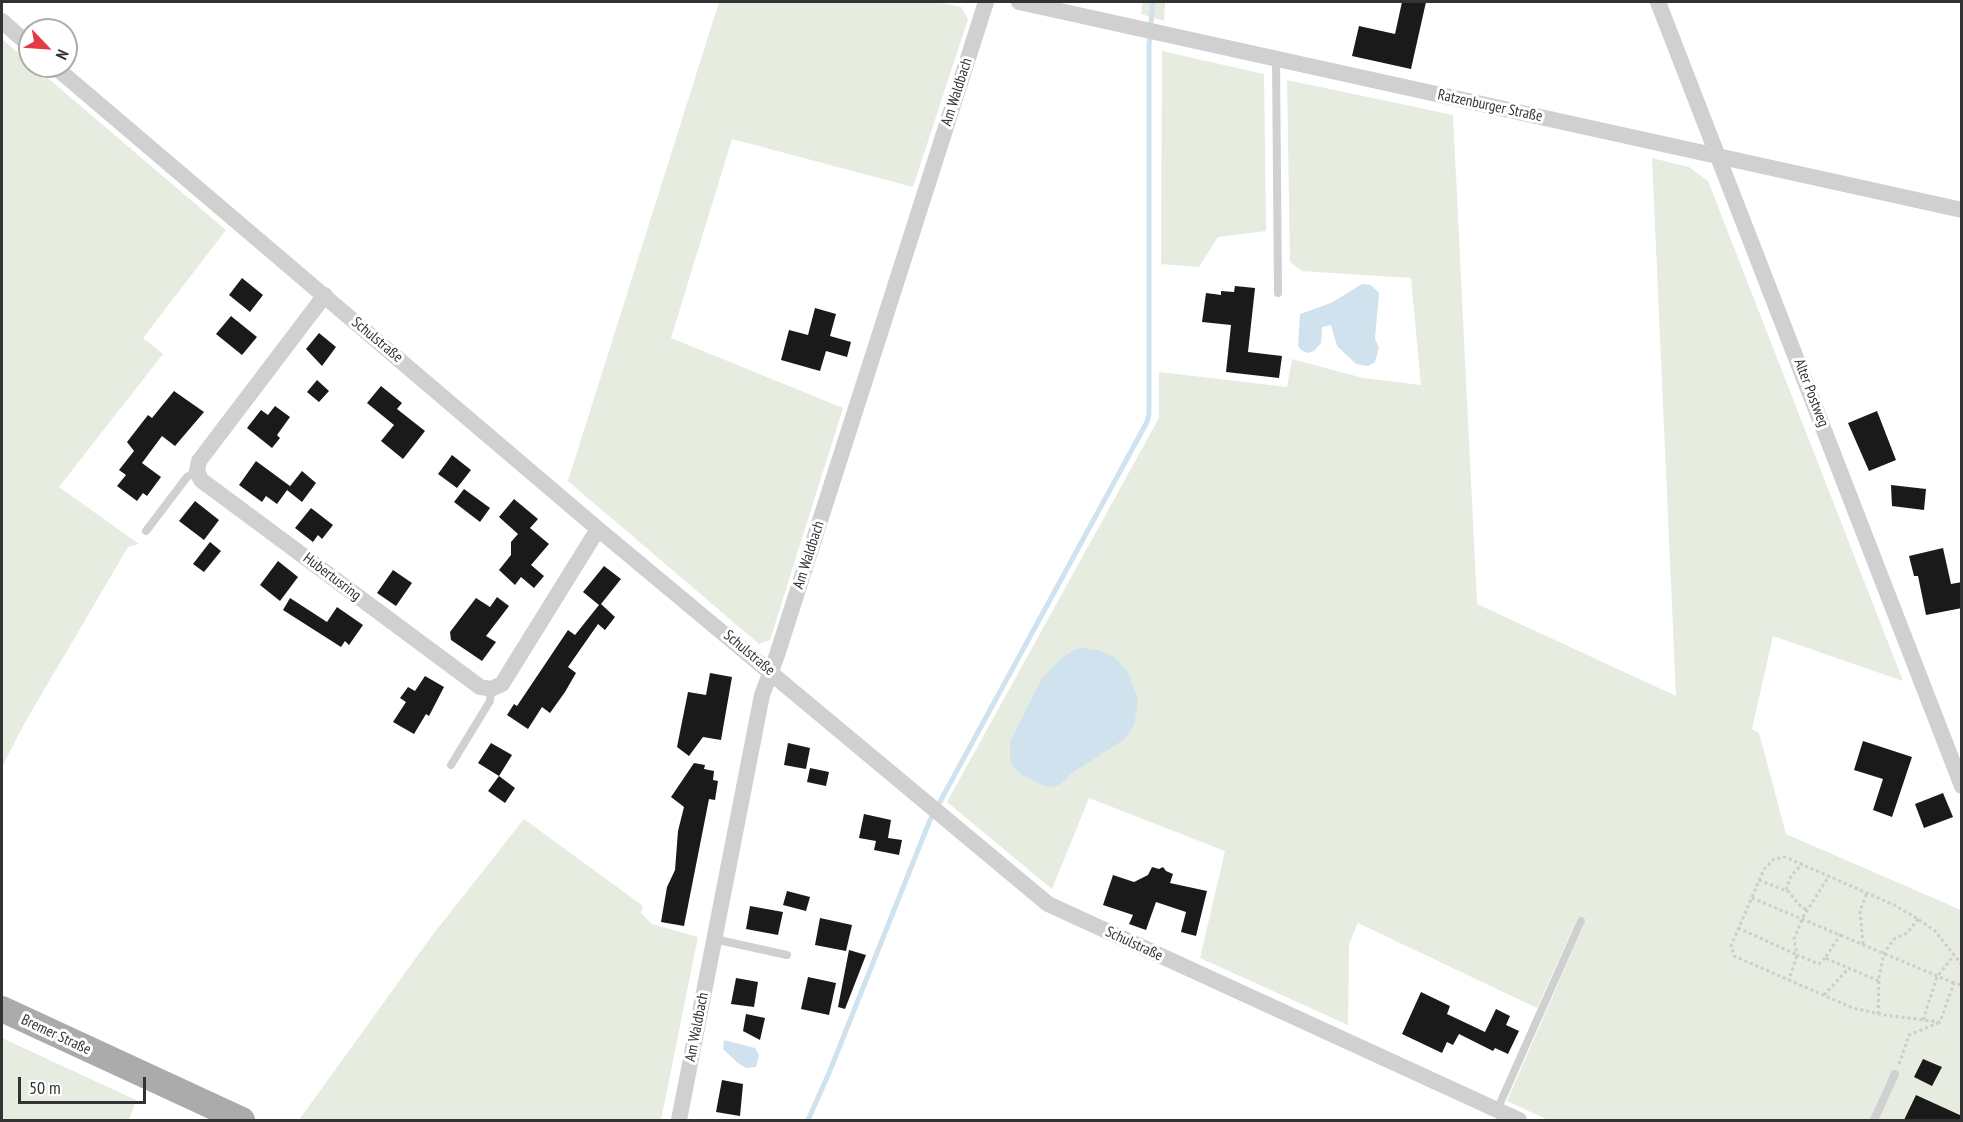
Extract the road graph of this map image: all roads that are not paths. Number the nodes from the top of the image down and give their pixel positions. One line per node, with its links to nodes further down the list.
1 (986, 2): 15 (street, Am Waldbach)
2 (1019, 2): 6 (street, Ratzenburger Straße)
3 (1658, 2): 8 (street, Alter Postweg)
4 (2, 21): 5 (street)
5 (18, 35)
6 (1276, 58): 8 (street, Ratzenburger Straße); 10 (lane)
7 (68, 78): 11 (street, Schulstraße)
8 (1719, 156): 9 (street, Ratzenburger Straße); 18 (street, Alter Postweg)
9 (1962, 210)
10 (1278, 293)
11 (325, 296): 12 (street); 13 (street, Schulstraße)
12 (197, 471): 14 (lane); 16 (street, Hubertusring)
13 (598, 529): 15 (street, Schulstraße); 16 (street)
14 (146, 531)
15 (770, 671): 20 (street, Am Waldbach); 24 (street, Schulstraße)
16 (491, 689): 17 (lane)
17 (451, 765)
18 (1962, 786)
19 (1581, 921): 24 (lane)
20 (714, 939): 21 (lane); 26 (street, Am Waldbach)
21 (787, 955)
22 (2, 1009): 25 (main road, Bremer Straße)
23 (1895, 1074): 28 (lane)
24 (1497, 1110): 27 (street, Schulstraße)
25 (242, 1120)
26 (679, 1120)
27 (1519, 1120)
28 (1874, 1120)

